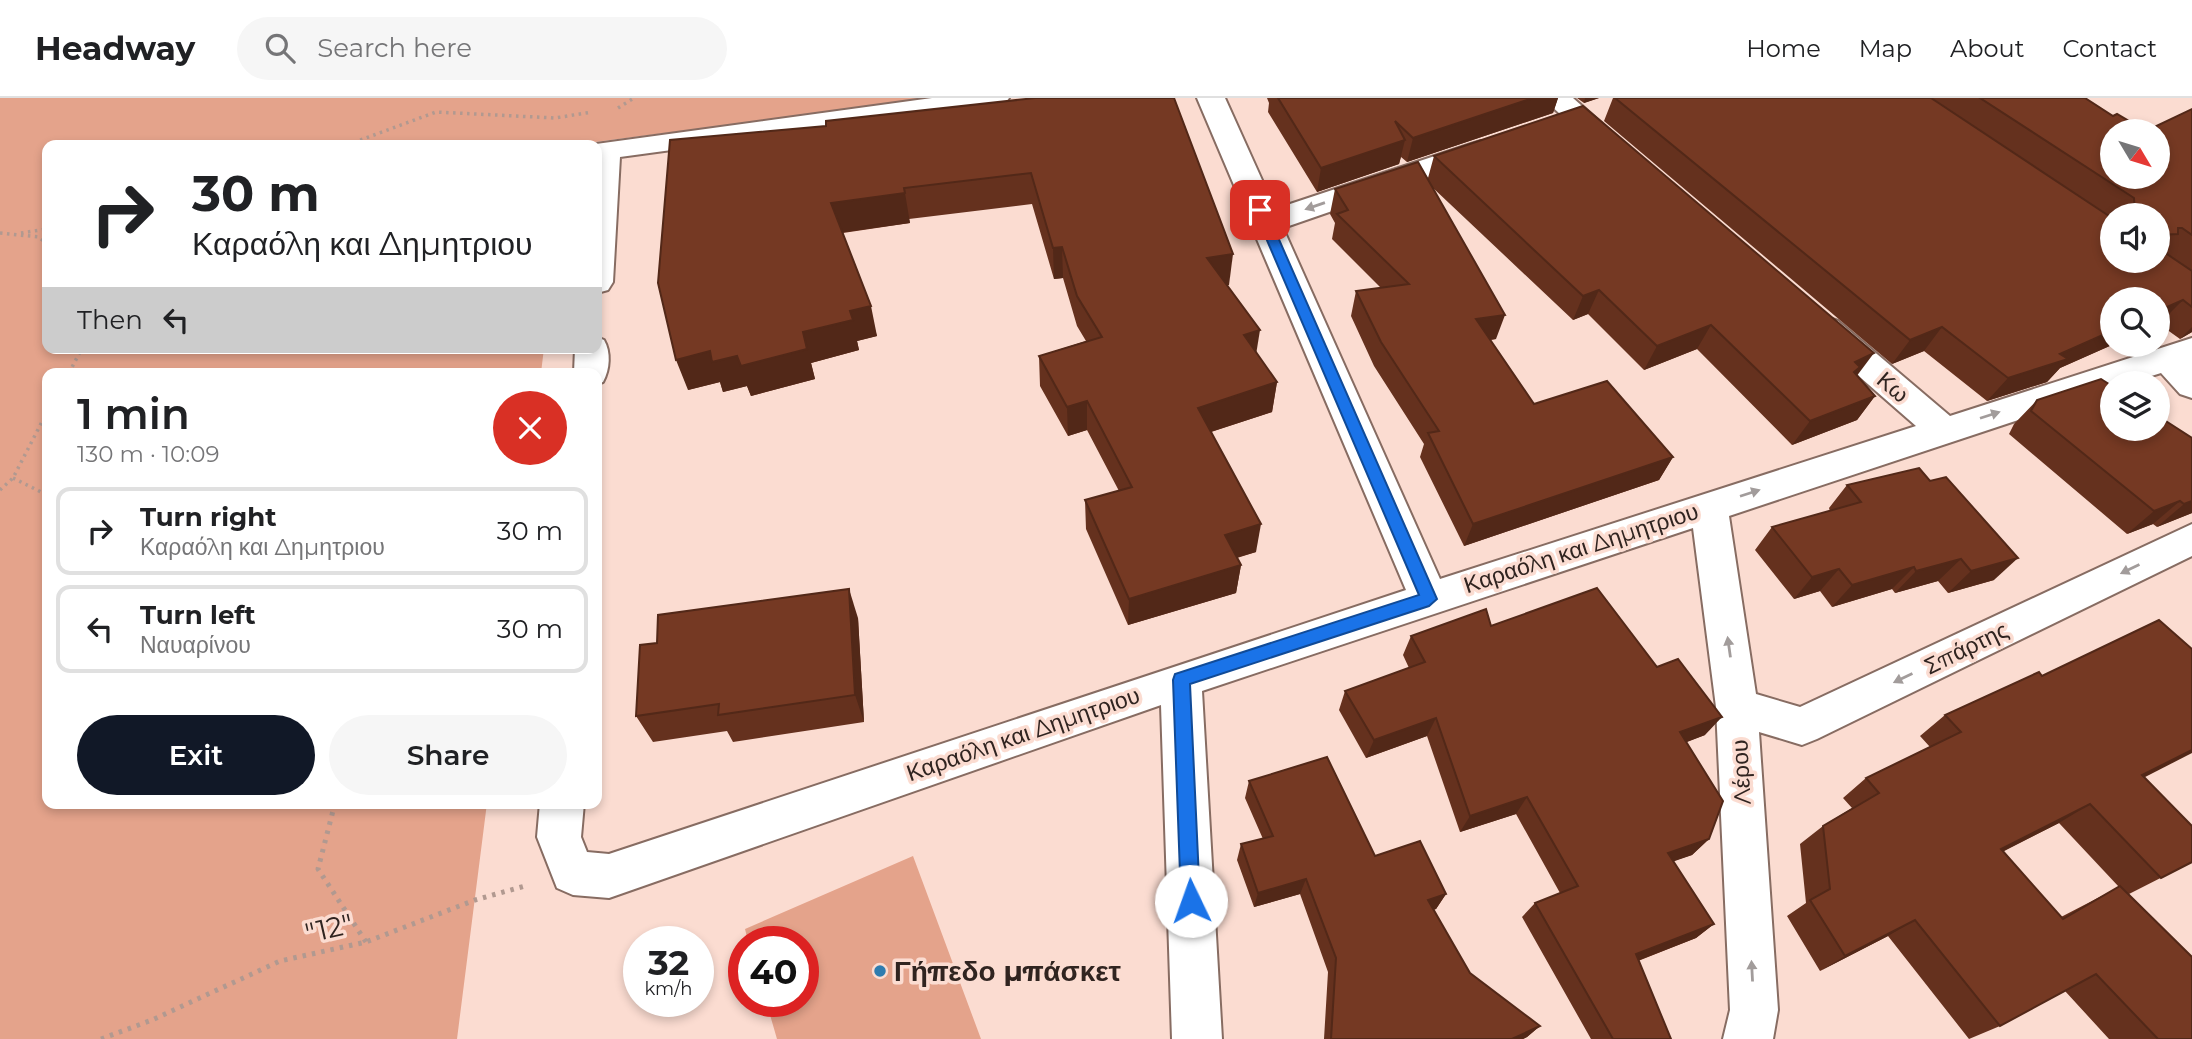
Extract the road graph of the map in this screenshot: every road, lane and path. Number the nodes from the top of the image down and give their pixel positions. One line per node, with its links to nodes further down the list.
1 (634, 98): 5 (path)
2 (995, 98): 11 (street)
3 (1211, 98): 12 (street)
4 (1613, 106): 7 (street)
5 (608, 110)
6 (595, 112): 9 (path)
7 (1563, 114): 10 (street)
8 (1513, 139): 12 (street, one-way to 12)
9 (360, 140)
10 (1631, 162)
11 (602, 209)
12 (1266, 223): 27 (street)
13 (42, 230): 15 (path)
14 (0, 233): 15 (path)
15 (13, 234): 16 (path)
16 (42, 240)
17 (1808, 314): 21 (street, Κω)
18 (2180, 354): 19 (street); 21 (street, Καραόλη και Δημητριου, one-way to 18)
19 (2192, 385)
20 (42, 422): 22 (path)
21 (1943, 430): 25 (street, Καραόλη και Δημητριου, one-way to 21)
22 (13, 478): 23 (path); 24 (path)
23 (0, 490)
24 (42, 492)
25 (1709, 506): 27 (street, Καραόλη και Δημητριου); 29 (street, Λέρου, one-way to 25)
26 (2192, 539): 29 (street, Σπάρτης, one-way to 29)
27 (1429, 599): 28 (street, Καραόλη και Δημητριου)
28 (1181, 680): 32 (street, Καραόλη και Δημητριου); 35 (street)
29 (1737, 706): 36 (street, Λέρου, one-way to 29)
30 (333, 809): 33 (path)
31 (561, 809): 32 (street)
32 (573, 873): 33 (path, "12")
33 (366, 942): 34 (path, "12")
34 (101, 1039)
35 (1197, 1039)
36 (1748, 1039)

